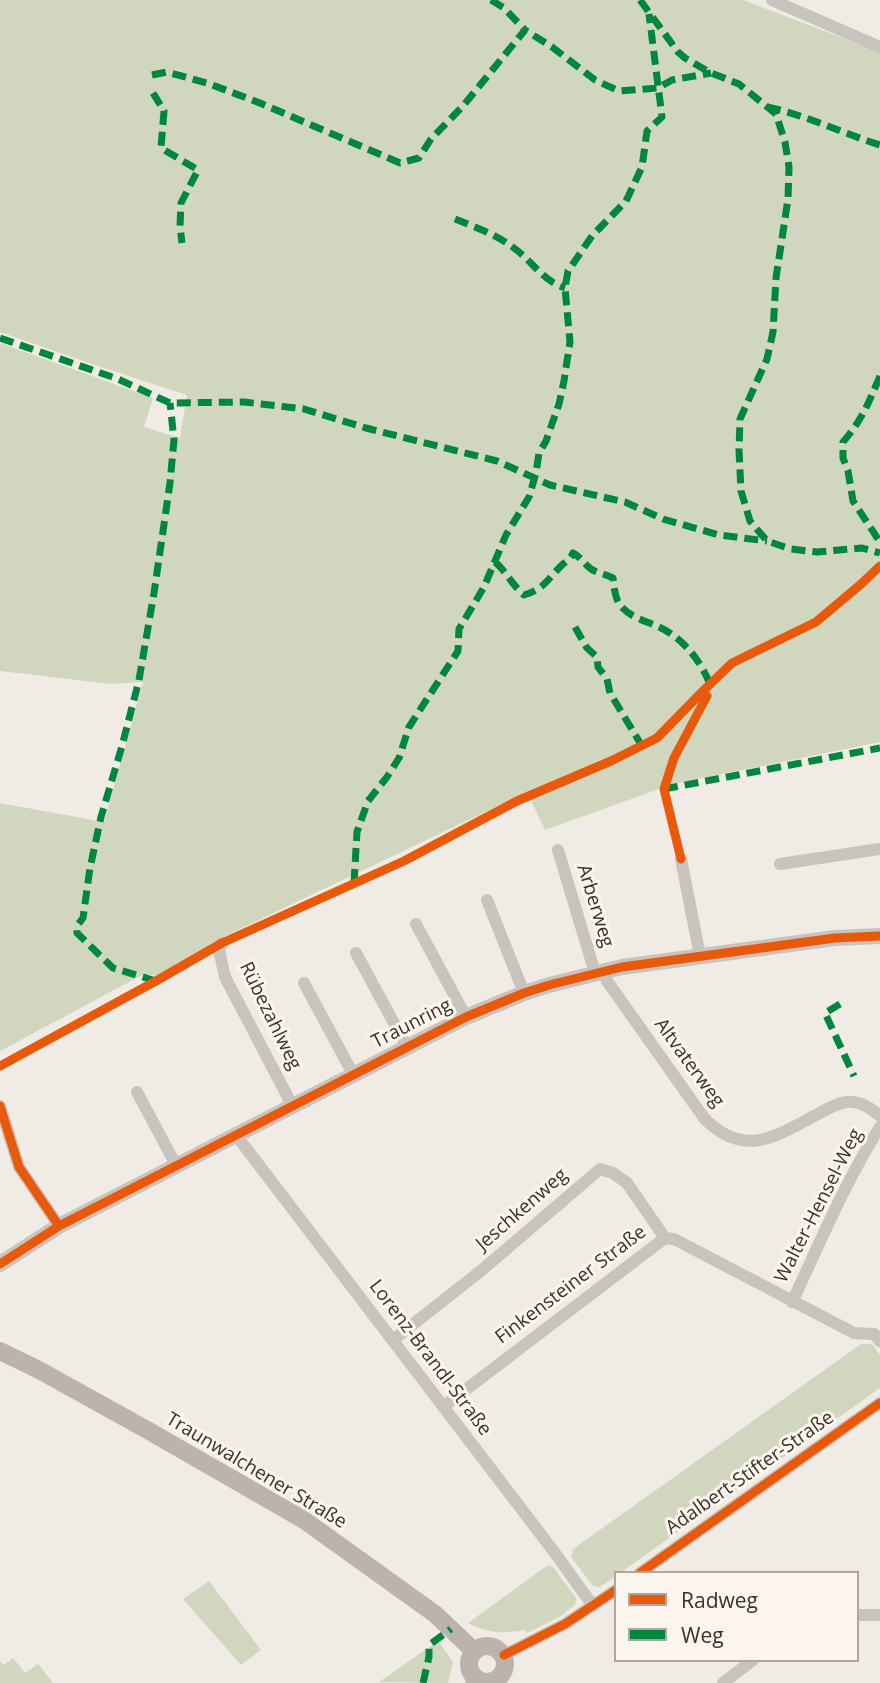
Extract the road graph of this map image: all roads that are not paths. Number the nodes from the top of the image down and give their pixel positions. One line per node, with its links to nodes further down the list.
1 (772, 0): 2 (street)
2 (880, 47)
3 (880, 849): 6 (street)
4 (558, 850): 13 (street, Arberweg)
5 (681, 859): 12 (street)
6 (780, 864)
7 (487, 900): 15 (street)
8 (416, 924): 16 (street, Traunring)
9 (880, 936): 12 (street, Traunring)
10 (222, 943): 20 (street, Rübezahlweg)
11 (356, 953): 17 (street, Traunring)
12 (700, 956): 13 (street, Traunring)
13 (600, 972): 15 (street, Traunring); 22 (street, Altvaterweg)
14 (304, 983): 18 (street)
15 (524, 993): 16 (street, Traunring)
16 (466, 1017): 17 (street, Traunring)
17 (407, 1046): 18 (street, Traunring)
18 (353, 1074): 20 (street, Traunring)
19 (137, 1092): 25 (street)
20 (292, 1105): 24 (street, Traunring)
21 (0, 1106): 26 (street)
22 (880, 1116)
23 (880, 1127): 29 (street, Walter-Hensel-Weg)
24 (236, 1135): 25 (street, Traunring); 30 (street, Lorenz-Brandl-Straße)
25 (176, 1166): 26 (street, Traunring)
26 (59, 1226): 28 (street, Traunring)
27 (665, 1238): 29 (street, Finkensteiner Straße); 30 (street, Jeschkenweg); 34 (street, Finkensteiner Straße)
28 (0, 1264)
29 (792, 1302): 31 (street, Finkensteiner Straße)
30 (393, 1340): 34 (street, Lorenz-Brandl-Straße)
31 (880, 1341)
32 (0, 1351): 40 (main road, Traunwalchener Straße)
33 (880, 1403): 35 (street, Adalbert-Stifter-Straße)
34 (443, 1407): 37 (street, Lorenz-Brandl-Straße)
35 (643, 1571)
36 (614, 1591): 37 (street)
37 (593, 1606): 41 (street)
38 (859, 1615): 39 (street)
39 (880, 1615)
40 (474, 1651): 41 (main road); 43 (main road)
41 (504, 1655): 44 (main road)
42 (750, 1662): 45 (street)
43 (473, 1680): 44 (main road)
44 (503, 1680)
45 (723, 1683)

